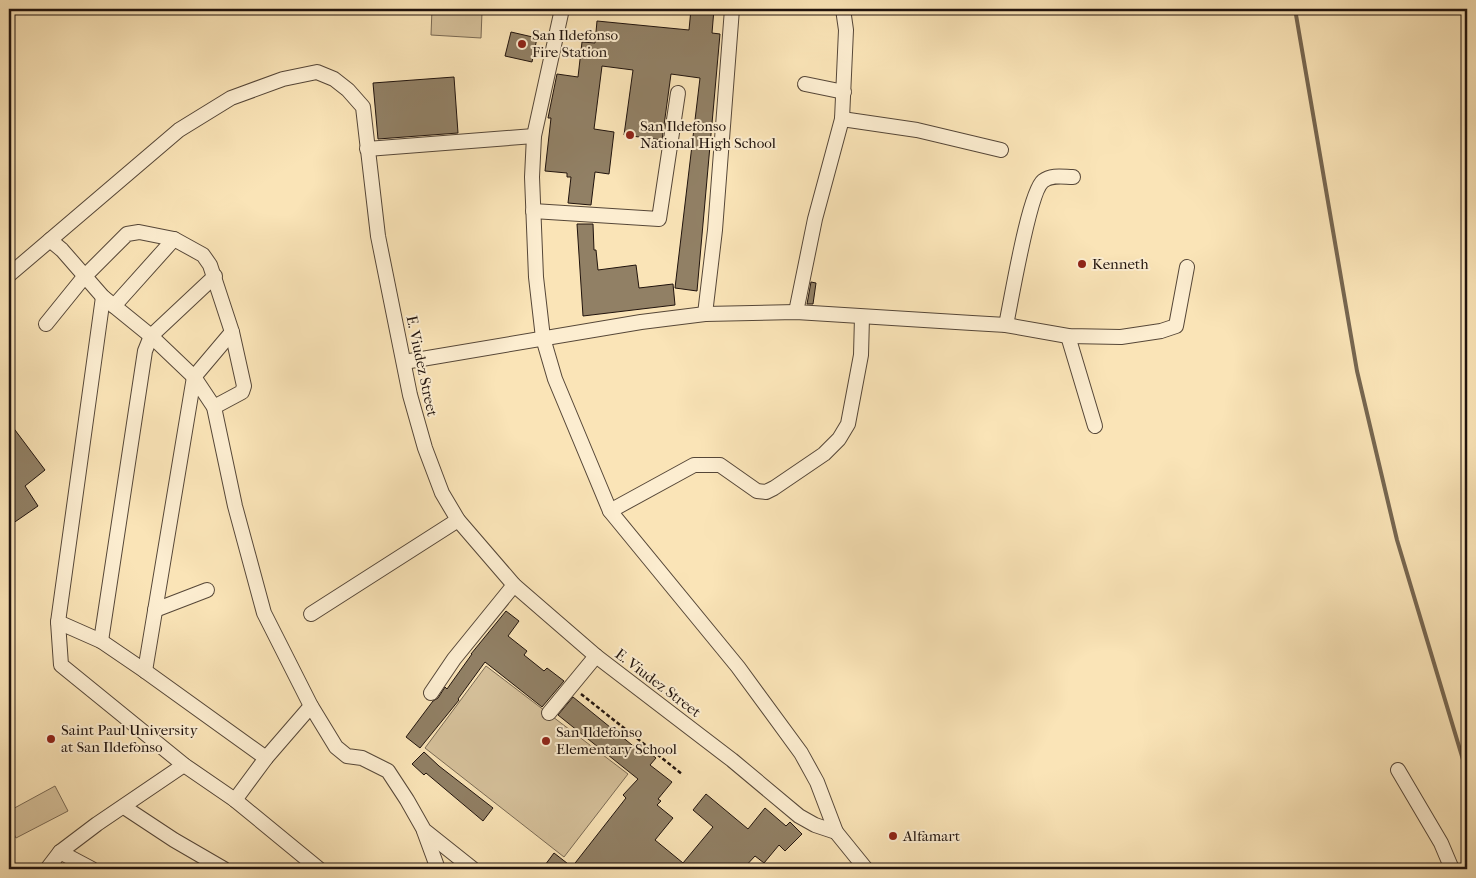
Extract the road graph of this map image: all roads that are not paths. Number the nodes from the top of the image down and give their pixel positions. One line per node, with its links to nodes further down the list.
1 (562, 9): 8 (street)
2 (732, 9): 21 (street)
3 (843, 9): 5 (street)
4 (805, 84): 5 (street)
5 (844, 92): 7 (street)
6 (678, 93): 12 (street)
7 (842, 119): 10 (street); 20 (street)
8 (534, 136): 9 (street); 12 (street)
9 (367, 149): 14 (street, E. Viudez Street); 29 (street, E. Viudez Street)
10 (1001, 150)
11 (1073, 177): 24 (street)
12 (533, 211): 28 (street)
13 (174, 238): 17 (street); 18 (street); 19 (street)
14 (50, 240): 16 (street, E. Viudez Street); 18 (street)
15 (1187, 267): 27 (street)
16 (9, 275)
17 (215, 276): 25 (street); 26 (street)
18 (84, 277): 19 (street); 23 (street)
19 (108, 302): 26 (street); 39 (street)
20 (796, 312): 21 (street); 22 (street)
21 (705, 314): 28 (street)
22 (862, 317): 24 (street); 33 (street)
23 (46, 324)
24 (1006, 325): 27 (street)
25 (232, 332): 30 (street); 31 (street)
26 (151, 336): 30 (street); 40 (street)
27 (1068, 336): 32 (street)
28 (543, 338): 29 (street); 33 (street)
29 (404, 362): 34 (street, E. Viudez Street)
30 (194, 377): 31 (street); 37 (street)
31 (214, 407): 44 (street)
32 (1095, 426)
33 (610, 511): 52 (street)
34 (458, 520): 35 (street, E. Viudez Street); 38 (street)
35 (514, 585): 41 (street, E. Viudez Street); 43 (street)
36 (207, 590): 37 (street)
37 (155, 610): 42 (street)
38 (311, 614)
39 (58, 622): 40 (street); 47 (street)
40 (101, 641): 42 (street)
41 (596, 656): 45 (street); 52 (street, E. Viudez Street)
42 (145, 671): 46 (street)
43 (431, 694)
44 (311, 706): 46 (street); 51 (street)
45 (549, 713)
46 (266, 758): 49 (street)
47 (184, 766): 49 (street); 50 (street)
48 (1398, 770): 61 (street)
49 (235, 800): 54 (street)
50 (124, 807): 53 (street); 57 (street)
51 (424, 830): 58 (street); 59 (street)
52 (836, 832): 60 (street)
53 (60, 852): 55 (street); 56 (street)
54 (312, 868)
55 (48, 869)
56 (92, 869)
57 (224, 869)
58 (438, 869)
59 (473, 869)
60 (866, 869)
61 (1452, 869)

